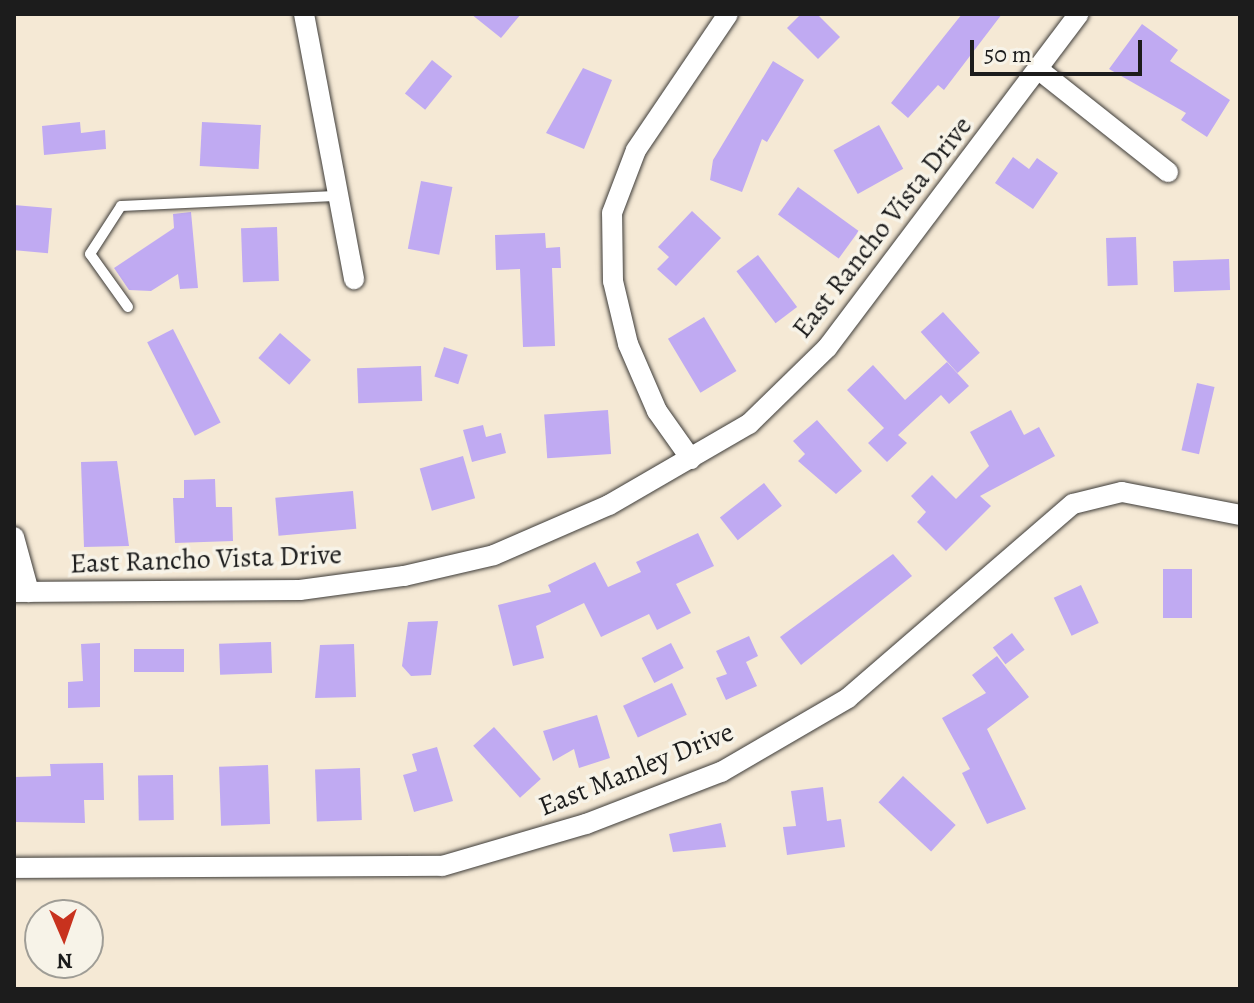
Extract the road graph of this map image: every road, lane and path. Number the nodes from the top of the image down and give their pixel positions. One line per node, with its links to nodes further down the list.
1 (304, 14): 6 (street)
2 (728, 14): 9 (street)
3 (1079, 14): 4 (street, East Rancho Vista Drive)
4 (1038, 69): 5 (street); 9 (street, East Rancho Vista Drive)
5 (1168, 172)
6 (335, 196): 7 (street); 8 (lane)
7 (354, 279)
8 (128, 307)
9 (691, 459): 12 (street, East Rancho Vista Drive)
10 (1240, 515): 13 (street, East Manley Drive)
11 (14, 537): 12 (street)
12 (22, 592)
13 (14, 868)

